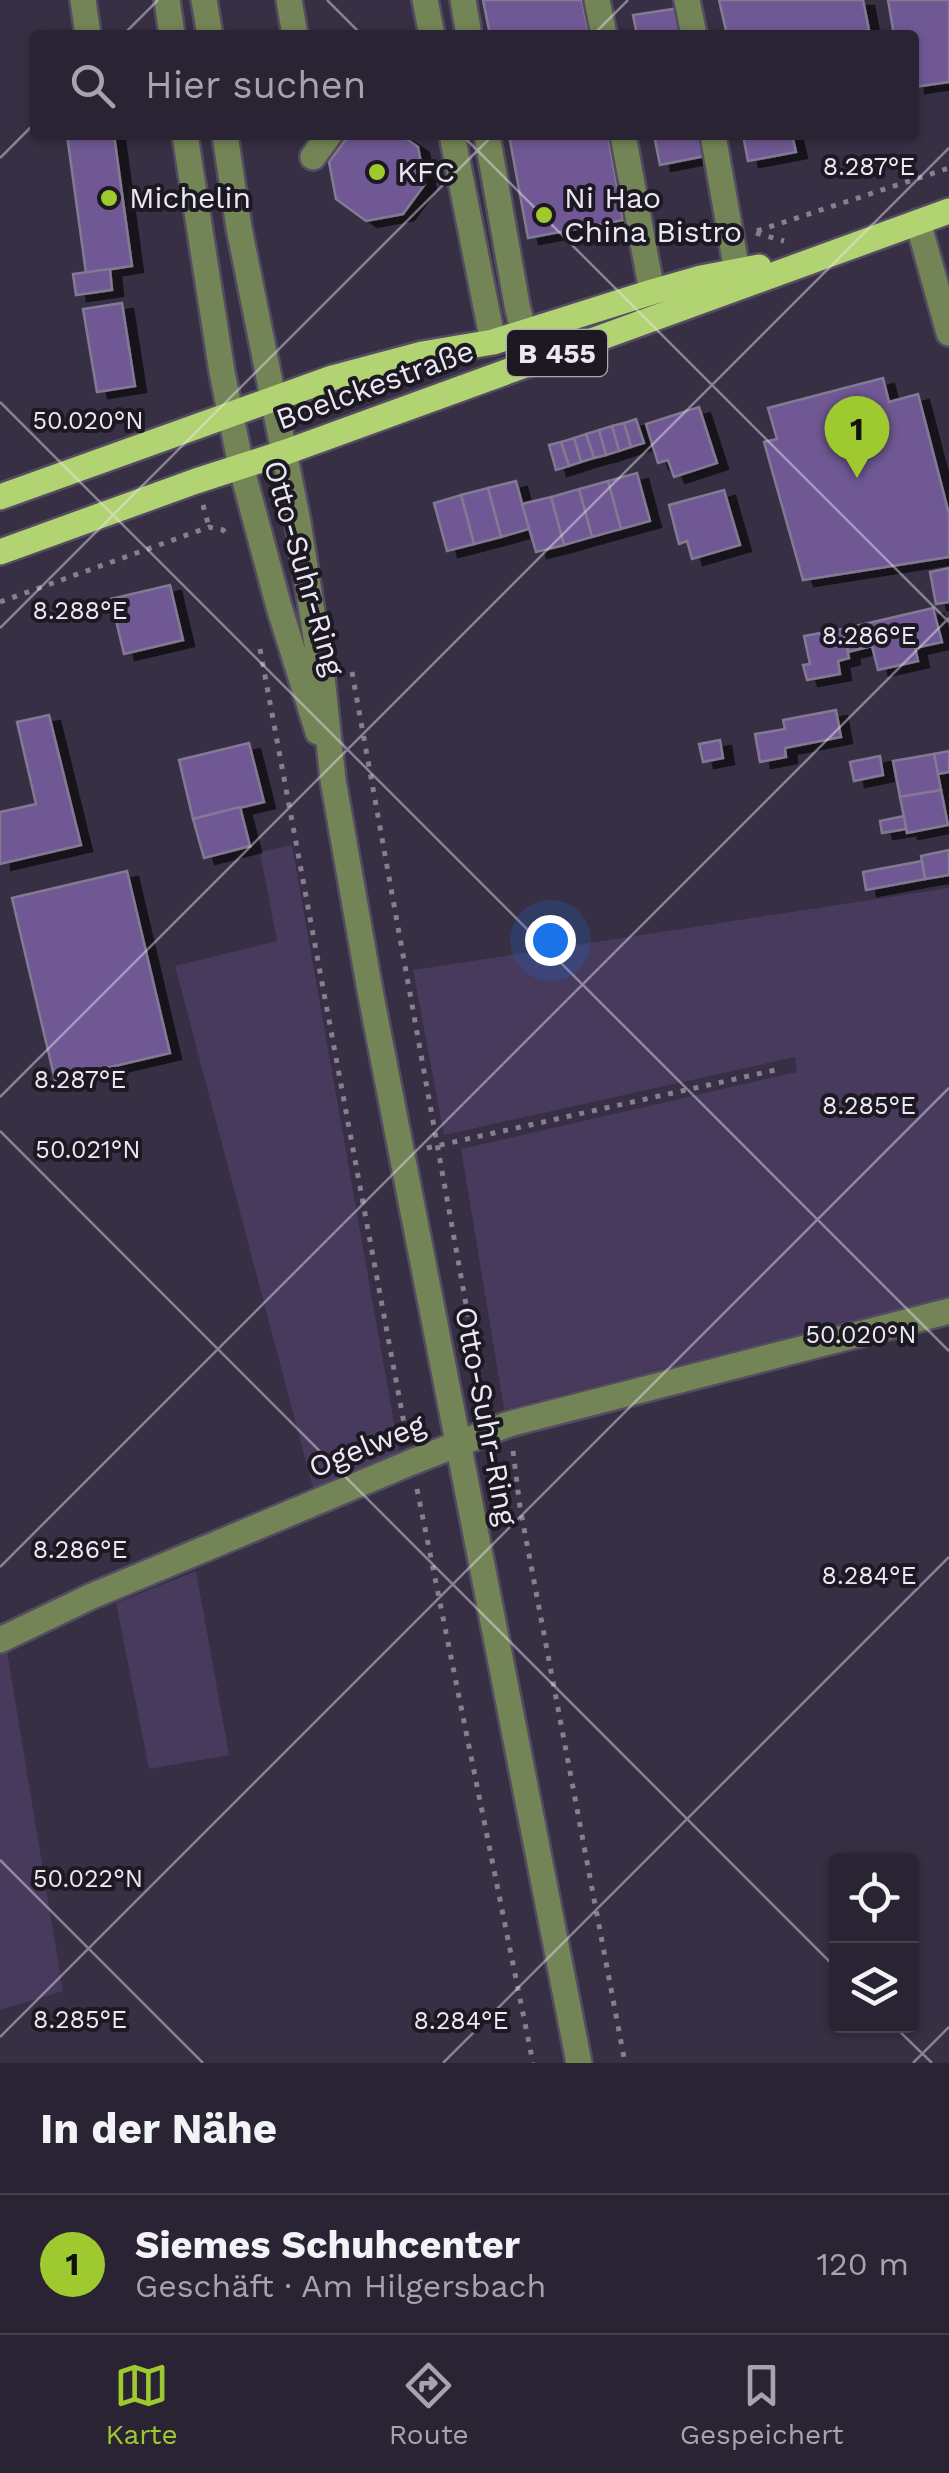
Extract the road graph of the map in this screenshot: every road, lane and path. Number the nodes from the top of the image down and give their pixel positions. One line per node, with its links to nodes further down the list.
1 (83, 0): 10 (street)
2 (167, 0): 11 (street)
3 (204, 0): 12 (street)
4 (289, 0): 13 (street)
5 (425, 0): 14 (street)
6 (462, 0): 15 (street)
7 (597, 0): 16 (street)
8 (615, 0): 17 (street)
9 (687, 0): 18 (street)
10 (87, 30)
11 (171, 30)
12 (209, 30)
13 (294, 30)
14 (431, 30)
15 (468, 30)
16 (603, 30)
17 (620, 30)
18 (693, 30)
19 (186, 140): 39 (street, Otto-Suhr-Ring)
20 (226, 140): 38 (street, Otto-Suhr-Ring)
21 (326, 140): 27 (street)
22 (453, 140): 37 (street)
23 (487, 140): 35 (street)
24 (624, 140): 34 (street)
25 (640, 140): 34 (street)
26 (714, 140): 33 (street)
27 (313, 158)
28 (949, 168): 31 (path)
29 (949, 211): 30 (main road, Boelckestraße / B 455)
30 (918, 222): 32 (main road, Boelckestraße / B 455); 36 (street)
31 (753, 232)
32 (828, 255): 33 (main road, Boelckestraße / B 455); 40 (main road, Boelckestraße / B 455)
33 (737, 271): 34 (main road, Boelckestraße / B 455)
34 (659, 290): 35 (main road, Boelckestraße / B 455)
35 (524, 334): 37 (main road, Boelckestraße / B 455)
36 (949, 334)
37 (493, 342): 38 (main road, Boelckestraße / B 455)
38 (274, 400): 39 (main road, Boelckestraße / B 455); 40 (street, Otto-Suhr-Ring)
39 (230, 416): 41 (street, Otto-Suhr-Ring); 42 (main road, Boelckestraße / B 455)
40 (286, 452): 41 (main road, Boelckestraße / B 455); 48 (street, Otto-Suhr-Ring)
41 (241, 466): 44 (main road, Boelckestraße / B 455); 48 (street, Otto-Suhr-Ring)
42 (0, 497)
43 (233, 542): 45 (path)
44 (0, 552)
45 (0, 602)
46 (260, 650): 55 (path)
47 (352, 671): 50 (path)
48 (333, 780): 51 (street, Otto-Suhr-Ring)
49 (780, 1069): 50 (path)
50 (438, 1146): 51 (path); 53 (path)
51 (402, 1154): 54 (street, Otto-Suhr-Ring)
52 (949, 1312): 53 (street, Ogelweg)
53 (499, 1428): 54 (street, Ogelweg); 59 (path)
54 (458, 1444): 55 (street, Ogelweg); 58 (street, Otto-Suhr-Ring)
55 (412, 1462): 56 (street, Ogelweg); 57 (path)
56 (0, 1640)
57 (533, 2063)
58 (579, 2063)
59 (625, 2063)

